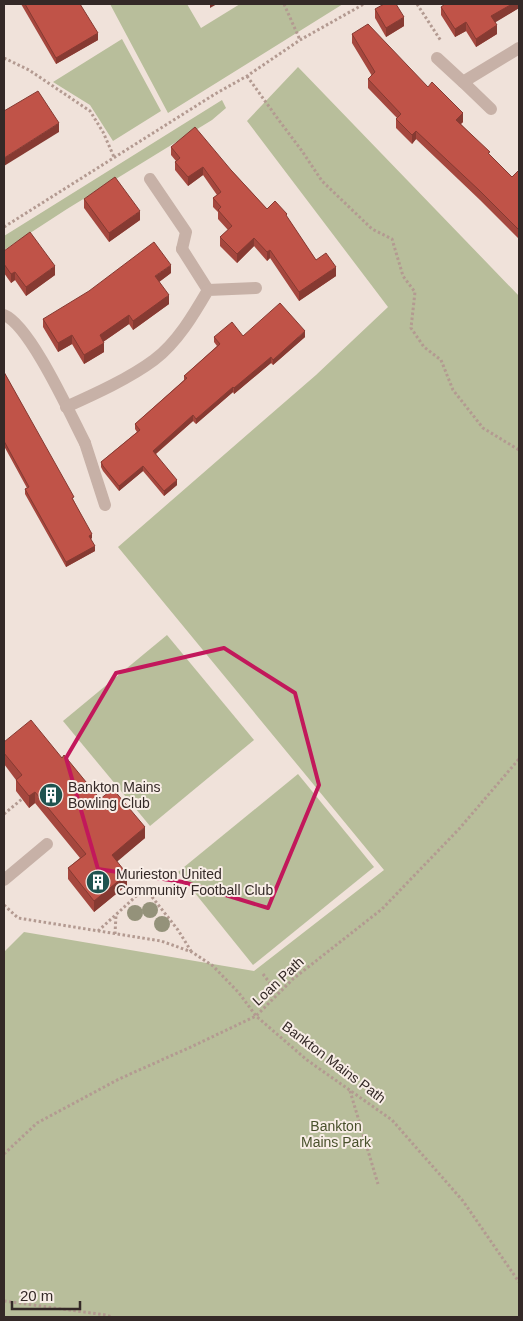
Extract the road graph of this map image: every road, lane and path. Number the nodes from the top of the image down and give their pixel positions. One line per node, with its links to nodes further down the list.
1 (284, 4): 4 (path)
2 (364, 4): 4 (path)
3 (417, 4): 7 (path)
4 (300, 40): 8 (path)
5 (519, 48): 9 (street)
6 (4, 58): 11 (path)
7 (437, 58): 9 (street)
8 (247, 76): 11 (path); 18 (path)
9 (463, 82): 10 (street)
10 (491, 110)
11 (114, 158): 13 (path)
12 (150, 179): 15 (street)
13 (4, 227)
14 (256, 288): 15 (street)
15 (208, 290): 17 (street)
16 (4, 315): 17 (street)
17 (66, 407): 19 (street)
18 (519, 450)
19 (105, 505)
20 (519, 759): 31 (path, Loan Path)
21 (22, 799): 22 (path)
22 (4, 814)
23 (47, 844): 24 (street)
24 (4, 880)
25 (4, 905): 27 (path, Bankton Mains Path)
26 (116, 915): 27 (path); 28 (path); 29 (path)
27 (98, 931): 28 (path, Bankton Mains Path)
28 (115, 934): 29 (path, Bankton Mains Path)
29 (192, 952): 32 (path, Bankton Mains Path)
30 (263, 974): 31 (path)
31 (278, 994): 32 (path, Loan Path)
32 (256, 1016): 33 (path, Bankton Mains Path); 34 (path, Loan Path)
33 (350, 1090): 35 (path); 36 (path, Bankton Mains Path)
34 (4, 1154)
35 (378, 1184)
36 (519, 1282)
37 (4, 1301): 38 (path)
38 (106, 1316): 39 (path)
39 (112, 1317)

